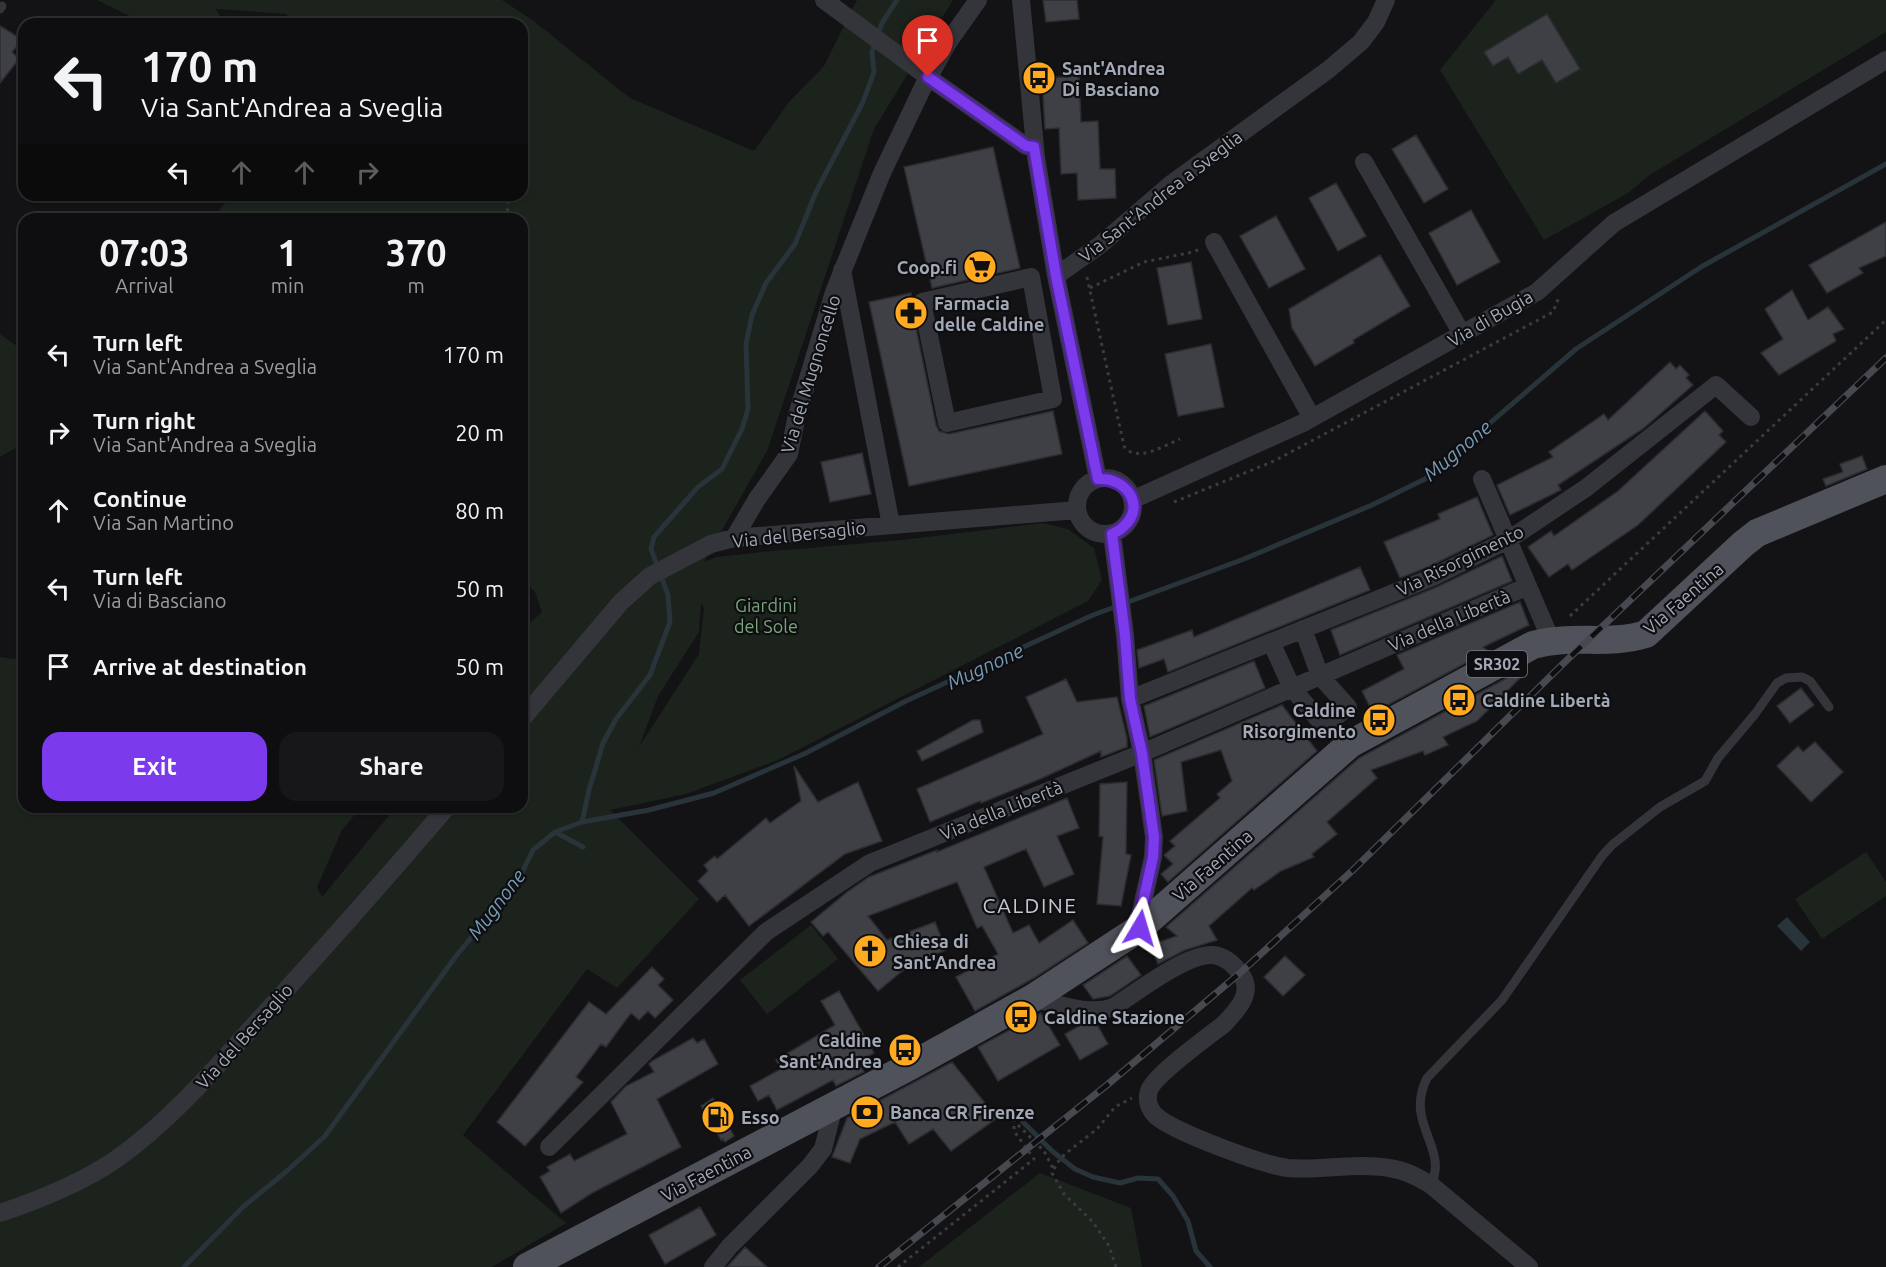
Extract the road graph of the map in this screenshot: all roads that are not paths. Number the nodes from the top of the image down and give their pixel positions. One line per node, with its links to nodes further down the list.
1 (824, 0): 6 (street)
2 (978, 0): 6 (street, Via del Mugnoncello)
3 (1021, 0): 7 (street)
4 (1386, 0): 11 (street, Via Sant'Andrea a Sveglia)
5 (1886, 60): 13 (street, Via di Bugia)
6 (928, 77): 7 (street); 10 (street, Via del Mugnoncello)
7 (1034, 147): 11 (street)
8 (1364, 162): 13 (street)
9 (1215, 242): 15 (street)
10 (842, 269): 21 (street, Via del Mugnoncello); 23 (street, Via del Mugnoncello)
11 (1056, 276): 16 (street)
12 (922, 302): 12 (street)
13 (1462, 334): 15 (street, Via di Bugia)
14 (1751, 417): 24 (street, Via Risorgimento)
15 (1312, 418): 19 (street, Via di Bugia)
16 (1098, 479): 19 (street); 20 (street)
17 (1482, 479): 24 (street)
18 (1886, 479): 27 (main road, Via Faentina / SR302)
19 (1132, 500): 22 (street)
20 (1077, 510): 21 (street, Via del Bersaglio); 22 (street)
21 (891, 525): 23 (street, Via del Bersaglio)
22 (1112, 534): 31 (street)
23 (734, 538): 33 (street, Via del Bersaglio)
24 (1508, 540): 25 (street); 26 (street, Via Risorgimento)
25 (1528, 586): 27 (street); 29 (street, Via della Libertà)
26 (1303, 629): 28 (street, Via Risorgimento); 29 (street)
27 (1551, 640): 36 (main road, Via Faentina / SR302)
28 (1271, 642): 30 (street); 31 (street, Via Risorgimento)
29 (1320, 676): 30 (street, Via della Libertà); 30 (street)
30 (1292, 688): 34 (street, Via della Libertà)
31 (1130, 699): 34 (street)
32 (1829, 707): 40 (lane)
33 (528, 712)
34 (1142, 753): 36 (street); 39 (street, Via della Libertà)
35 (442, 813): 41 (street, Via del Bersaglio)
36 (1140, 928): 37 (main road, Via Faentina / SR302)
37 (1033, 998): 38 (main road, Via Faentina / SR302); 40 (street)
38 (834, 1106): 42 (main road, Via Faentina / SR302); 43 (street)
39 (549, 1147)
40 (1431, 1185): 44 (street)
41 (0, 1213)
42 (527, 1267)
43 (713, 1267)
44 (1529, 1267)

